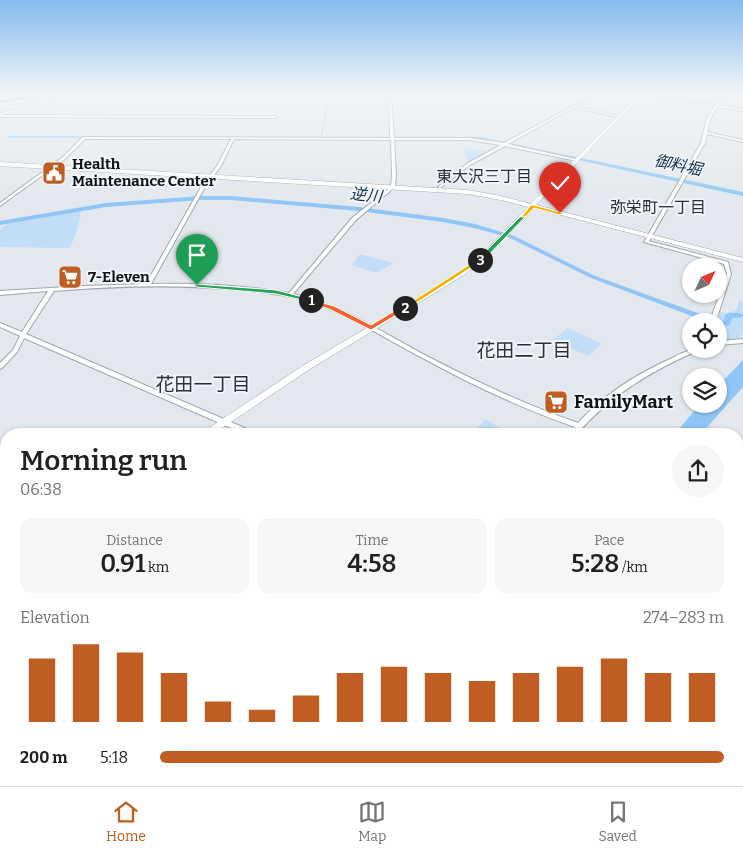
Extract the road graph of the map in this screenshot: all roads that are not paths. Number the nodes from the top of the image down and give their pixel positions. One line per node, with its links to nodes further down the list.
1 (392, 131): 6 (street)
2 (530, 131): 8 (street)
3 (605, 131): 9 (main road)
4 (705, 133): 7 (street); 17 (street)
5 (233, 138): 6 (street); 11 (street); 12 (street)
6 (392, 138): 8 (street); 13 (street)
7 (743, 141)
8 (507, 144): 9 (street); 14 (street)
9 (577, 159): 15 (main road)
10 (0, 163): 11 (main road)
11 (51, 167): 12 (main road); 16 (street)
12 (212, 176): 13 (main road); 19 (street)
13 (394, 186): 14 (main road); 15 (main road); 22 (street)
14 (440, 187): 15 (main road)
15 (533, 205): 17 (main road); 25 (main road)
16 (0, 206)
17 (650, 235): 18 (main road); 23 (street)
18 (743, 259)
19 (148, 284): 20 (street); 22 (street)
20 (52, 289): 21 (street); 26 (street)
21 (0, 293)
22 (290, 295): 25 (street)
23 (716, 313)
24 (0, 325): 26 (street)
25 (371, 328): 31 (main road); 32 (street)
26 (24, 335): 30 (street); 31 (street)
27 (743, 341): 28 (street)
28 (727, 342)
29 (682, 356): 32 (street)
30 (0, 367)
31 (224, 422): 33 (main road); 34 (street)
32 (579, 426)
33 (215, 428)
34 (238, 428)

